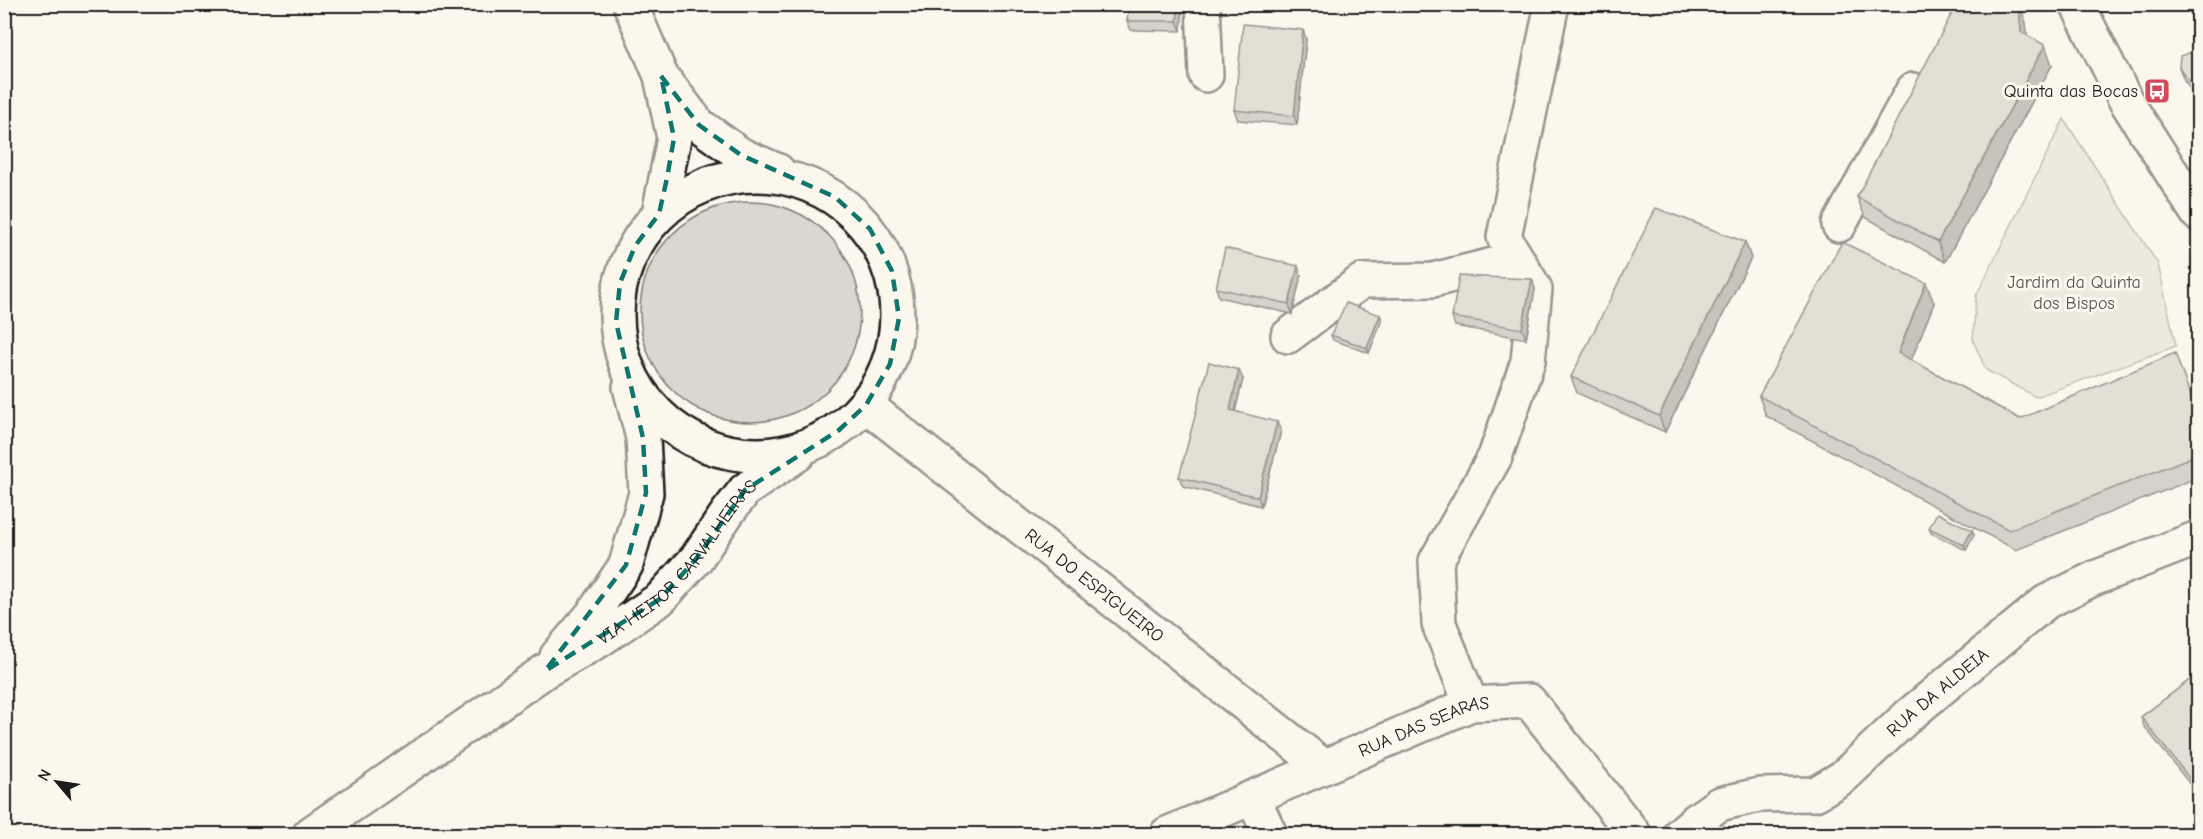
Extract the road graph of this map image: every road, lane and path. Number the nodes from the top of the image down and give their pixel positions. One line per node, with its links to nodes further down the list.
1 (630, 4): 7 (street, VIA HEITOR CARVALHEIRAS)
2 (1203, 4): 6 (street)
3 (1552, 4): 12 (street)
4 (2078, 4): 10 (street)
5 (1926, 68): 11 (street)
6 (1206, 75)
7 (661, 76): 8 (street, VIA HEITOR CARVALHEIRAS); 9 (street, VIA HEITOR CARVALHEIRAS)
8 (792, 177): 9 (street, VIA HEITOR CARVALHEIRAS); 15 (street, VIA HEITOR CARVALHEIRAS)
9 (659, 214): 14 (street, VIA HEITOR CARVALHEIRAS)
10 (2199, 214)
11 (1839, 225)
12 (1517, 259): 13 (street); 19 (street)
13 (1288, 336)
14 (624, 362): 16 (street, VIA HEITOR CARVALHEIRAS); 18 (street, VIA HEITOR CARVALHEIRAS)
15 (866, 405): 16 (street, VIA HEITOR CARVALHEIRAS); 20 (street, RUA DO ESPIGUEIRO)
16 (807, 448): 18 (street, VIA HEITOR CARVALHEIRAS)
17 (2199, 538): 26 (street, RUA DA ALDEIA)
18 (544, 671): 22 (street, VIA HEITOR CARVALHEIRAS)
19 (1472, 704): 20 (street, RUA DAS SEARAS); 25 (street, RUA DAS SEARAS)
20 (1324, 767): 21 (street, RUA DAS SEARAS)
21 (1253, 798): 23 (street, RUA DAS SEARAS); 24 (street)
22 (310, 834)
23 (1167, 834)
24 (1270, 834)
25 (1634, 834)
26 (1680, 834)

